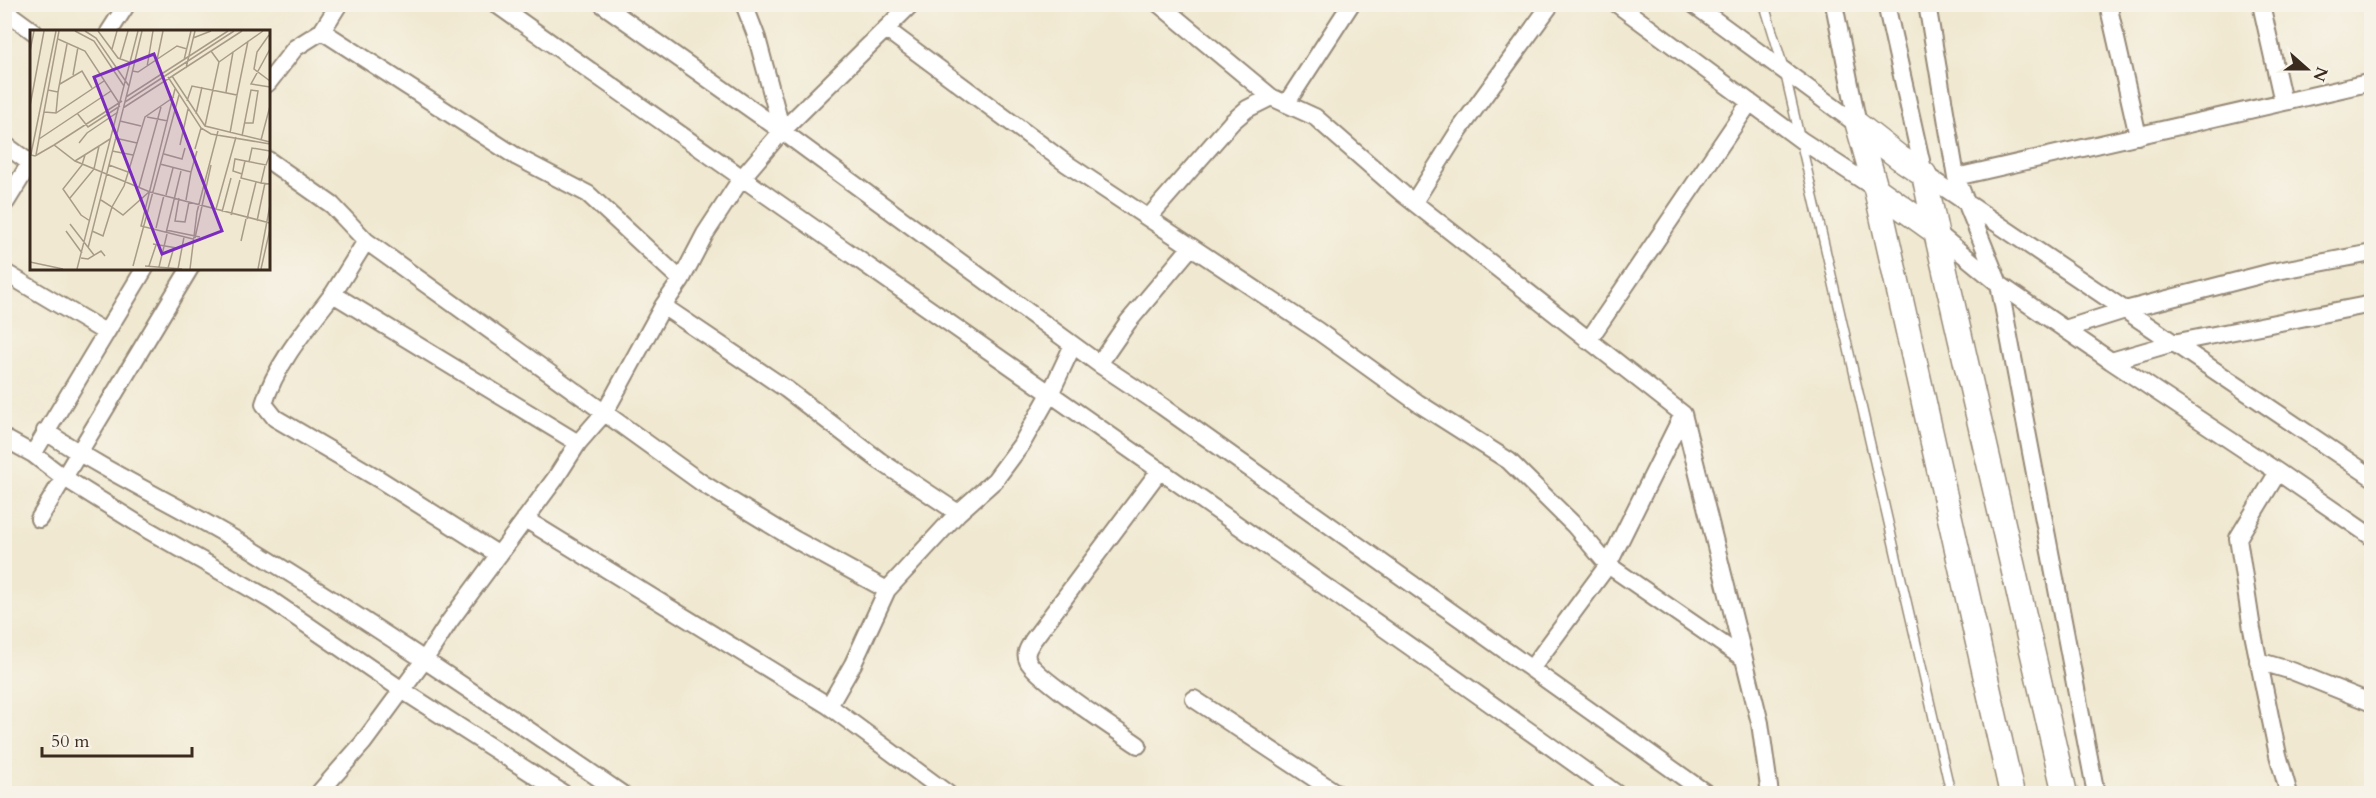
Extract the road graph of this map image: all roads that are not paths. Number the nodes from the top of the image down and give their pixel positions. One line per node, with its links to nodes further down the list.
1 (127, 4): 20 (street)
2 (339, 4): 22 (street)
3 (496, 4): 39 (street)
4 (602, 4): 30 (street)
5 (744, 4): 30 (street)
6 (911, 4): 21 (street)
7 (1159, 4): 26 (street)
8 (1351, 4): 26 (street)
9 (1551, 4): 42 (street)
10 (1617, 4): 27 (street)
11 (1693, 4): 23 (street)
12 (1764, 4): 23 (lane)
13 (1834, 4): 29 (street)
14 (1886, 4): 37 (street)
15 (1927, 4): 38 (street)
16 (2108, 4): 31 (street)
17 (2261, 4): 28 (street)
18 (4, 10): 19 (street)
19 (31, 30)
20 (110, 30)
21 (887, 30): 30 (street); 44 (street)
22 (322, 31): 24 (street); 52 (street)
23 (1784, 69): 29 (street); 32 (lane)
24 (270, 80)
25 (2372, 82): 28 (street)
26 (1279, 100): 42 (street); 44 (street)
27 (1750, 102): 32 (street); 60 (street)
28 (2283, 102): 31 (street)
29 (1858, 125): 37 (street); 40 (street)
30 (782, 131): 39 (street); 62 (street)
31 (2138, 136): 38 (street)
32 (1801, 140): 40 (street); 101 (lane)
33 (4, 144): 34 (street)
34 (30, 160)
35 (270, 161): 46 (street)
36 (30, 163): 41 (street)
37 (1924, 174): 43 (street); 45 (street)
38 (1956, 177): 43 (street)
39 (741, 179): 52 (street); 65 (street)
40 (1876, 189): 45 (street); 102 (street)
41 (6, 202)
42 (1414, 202): 60 (street)
43 (1966, 204): 53 (street); 57 (street)
44 (1149, 217): 47 (street)
45 (1936, 232): 53 (street); 103 (street)
46 (366, 241): 54 (street); 66 (street)
47 (1191, 247): 64 (street); 82 (street)
48 (2372, 253): 57 (street)
49 (144, 270): 59 (street)
50 (189, 270): 71 (street)
51 (4, 272): 59 (street)
52 (681, 280): 56 (street)
53 (1999, 284): 58 (street); 104 (street)
54 (333, 294): 70 (street); 81 (street)
55 (2372, 304): 61 (street)
56 (663, 306): 66 (street); 77 (street)
57 (2125, 310): 58 (street); 61 (street)
58 (2065, 329): 63 (street)
59 (105, 332): 68 (street)
60 (1588, 341): 67 (street)
61 (2173, 343): 63 (street); 76 (street)
62 (1073, 345): 64 (street); 65 (street)
63 (2111, 361): 74 (street)
64 (1099, 364): 87 (street)
65 (1050, 393): 73 (street); 77 (street)
66 (605, 412): 70 (street); 83 (street)
67 (1683, 414): 82 (street); 84 (street)
68 (45, 431): 71 (street); 72 (street)
69 (4, 438): 72 (street)
70 (578, 443): 79 (street)
71 (77, 452): 75 (street); 85 (street)
72 (33, 454): 75 (street)
73 (1160, 470): 92 (street); 98 (street)
74 (2278, 472): 80 (street); 86 (street)
75 (63, 477): 78 (street); 88 (street)
76 (2372, 477)
77 (958, 513): 83 (street)
78 (39, 519)
79 (525, 519): 81 (street); 91 (street)
80 (2372, 537)
81 (499, 555): 85 (street)
82 (1608, 565): 84 (street); 87 (street)
83 (886, 590): 91 (street)
84 (1743, 658): 100 (street)
85 (425, 659): 88 (street); 95 (street)
86 (2258, 661): 90 (street); 105 (street)
87 (1531, 669): 99 (street)
88 (402, 690): 93 (street); 94 (street)
89 (1194, 699): 97 (street)
90 (2372, 703)
91 (829, 705): 96 (street)
92 (1138, 746)
93 (318, 794)
94 (564, 794)
95 (622, 794)
96 (948, 794)
97 (1338, 794)
98 (1617, 794)
99 (1707, 794)
100 (1770, 794)
101 (1951, 794)
102 (2012, 794)
103 (2065, 794)
104 (2096, 794)
105 (2289, 794)

